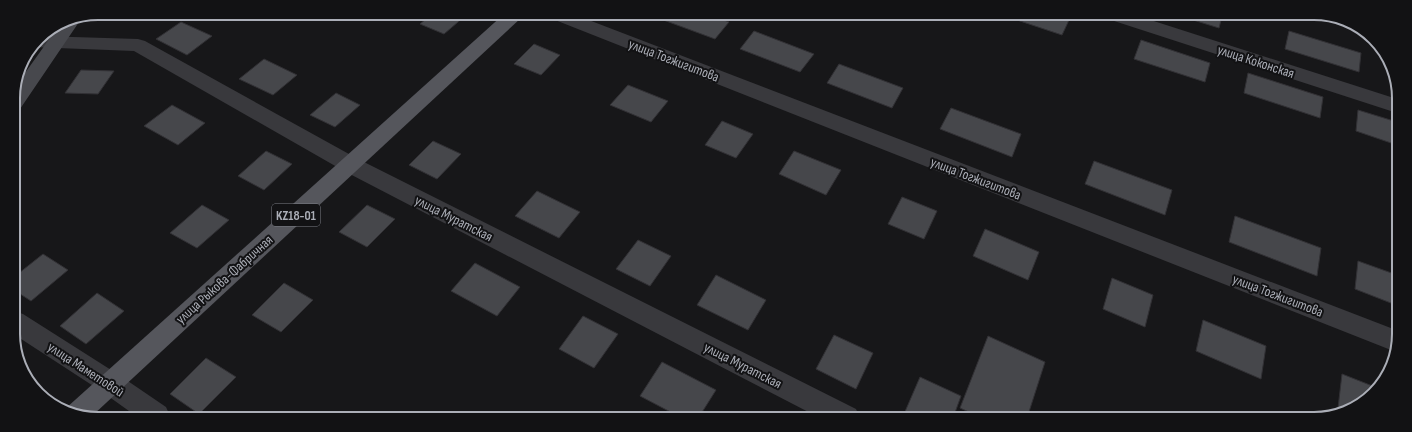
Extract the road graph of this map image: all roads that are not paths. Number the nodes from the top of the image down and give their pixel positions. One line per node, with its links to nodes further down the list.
1 (508, 20): 9 (main road, улица Рыкова-Фабричная / KZ18-01)
2 (571, 20): 11 (street, улица Тогжигитова)
3 (1130, 20): 8 (street, улица Коконская)
4 (68, 26): 6 (main road)
5 (44, 42): 6 (street, улица Муратская)
6 (58, 42): 7 (main road); 9 (street, улица Муратская)
7 (20, 94)
8 (1392, 104)
9 (351, 165): 12 (main road, улица Рыкова-Фабричная / KZ18-01); 15 (street, улица Муратская)
10 (20, 326): 12 (street, улица Маметовой)
11 (1391, 339)
12 (110, 383): 13 (main road, улица Рыкова-Фабричная / KZ18-01); 14 (street, улица Маметовой)
13 (80, 409)
14 (151, 412)
15 (835, 412)

